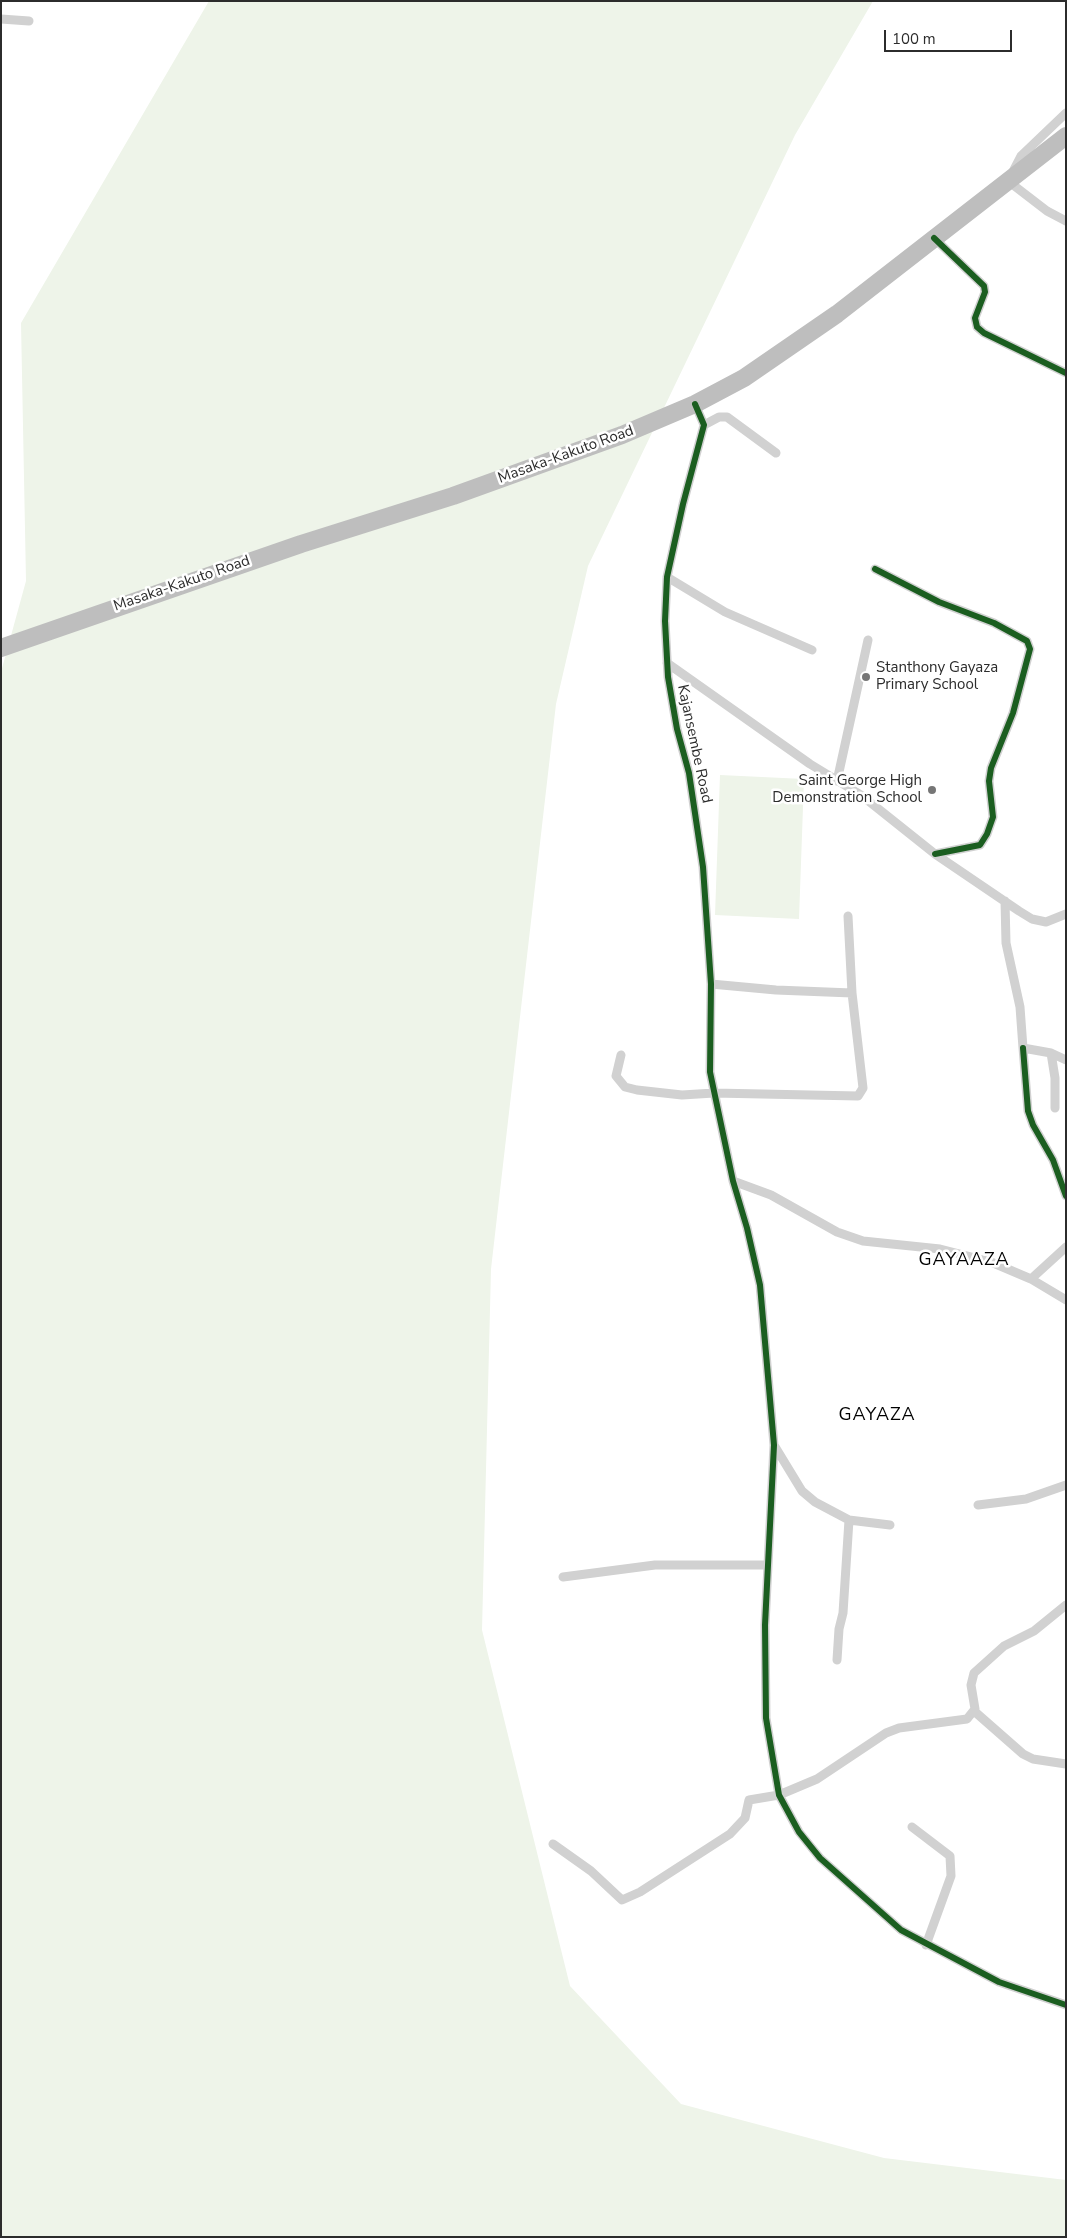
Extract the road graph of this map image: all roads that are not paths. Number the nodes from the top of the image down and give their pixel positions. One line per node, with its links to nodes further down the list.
1 (1, 19): 2 (street)
2 (29, 21)
3 (1066, 113): 5 (street)
4 (1066, 136): 5 (highway, Masaka-Kakuto Road)
5 (1008, 181): 6 (street); 7 (highway, Masaka-Kakuto Road)
6 (1066, 220)
7 (934, 238): 8 (street); 9 (highway, Masaka-Kakuto Road)
8 (1066, 373)
9 (695, 404): 10 (street); 15 (highway, Masaka-Kakuto Road)
10 (704, 425): 11 (street); 13 (street, Kajansembe Road)
11 (776, 453)
12 (875, 569): 19 (street)
13 (668, 577): 16 (street); 17 (street, Kajansembe Road)
14 (868, 640): 18 (street)
15 (1, 648)
16 (812, 650)
17 (667, 663): 18 (street); 23 (street, Kajansembe Road)
18 (838, 780): 19 (street)
19 (935, 854): 20 (street)
20 (1005, 901): 21 (street); 25 (street)
21 (1066, 914)
22 (848, 916): 24 (street)
23 (711, 984): 24 (street); 29 (street, Kajansembe Road)
24 (852, 993): 29 (street)
25 (1023, 1048): 26 (street); 32 (street)
26 (1051, 1053): 28 (street); 30 (street)
27 (621, 1055): 29 (street)
28 (1066, 1060)
29 (714, 1093): 31 (street, Kajansembe Road)
30 (1055, 1108)
31 (733, 1181): 34 (street); 36 (street, Kajansembe Road)
32 (1066, 1196)
33 (1066, 1247): 34 (street)
34 (1031, 1279): 35 (street)
35 (1066, 1300)
36 (774, 1445): 39 (street); 41 (street, Kajansembe Road)
37 (1066, 1485): 38 (street)
38 (978, 1505)
39 (849, 1520): 40 (street); 44 (street)
40 (890, 1525)
41 (768, 1565): 42 (street); 47 (street, Kajansembe Road)
42 (563, 1578)
43 (1066, 1605): 45 (street)
44 (837, 1660)
45 (974, 1711): 46 (street); 47 (street)
46 (1066, 1764)
47 (779, 1795): 49 (street); 50 (street, Kajansembe Road)
48 (912, 1827): 50 (street)
49 (553, 1844)
50 (926, 1945): 51 (street, Kajansembe Road)
51 (1066, 2005)

